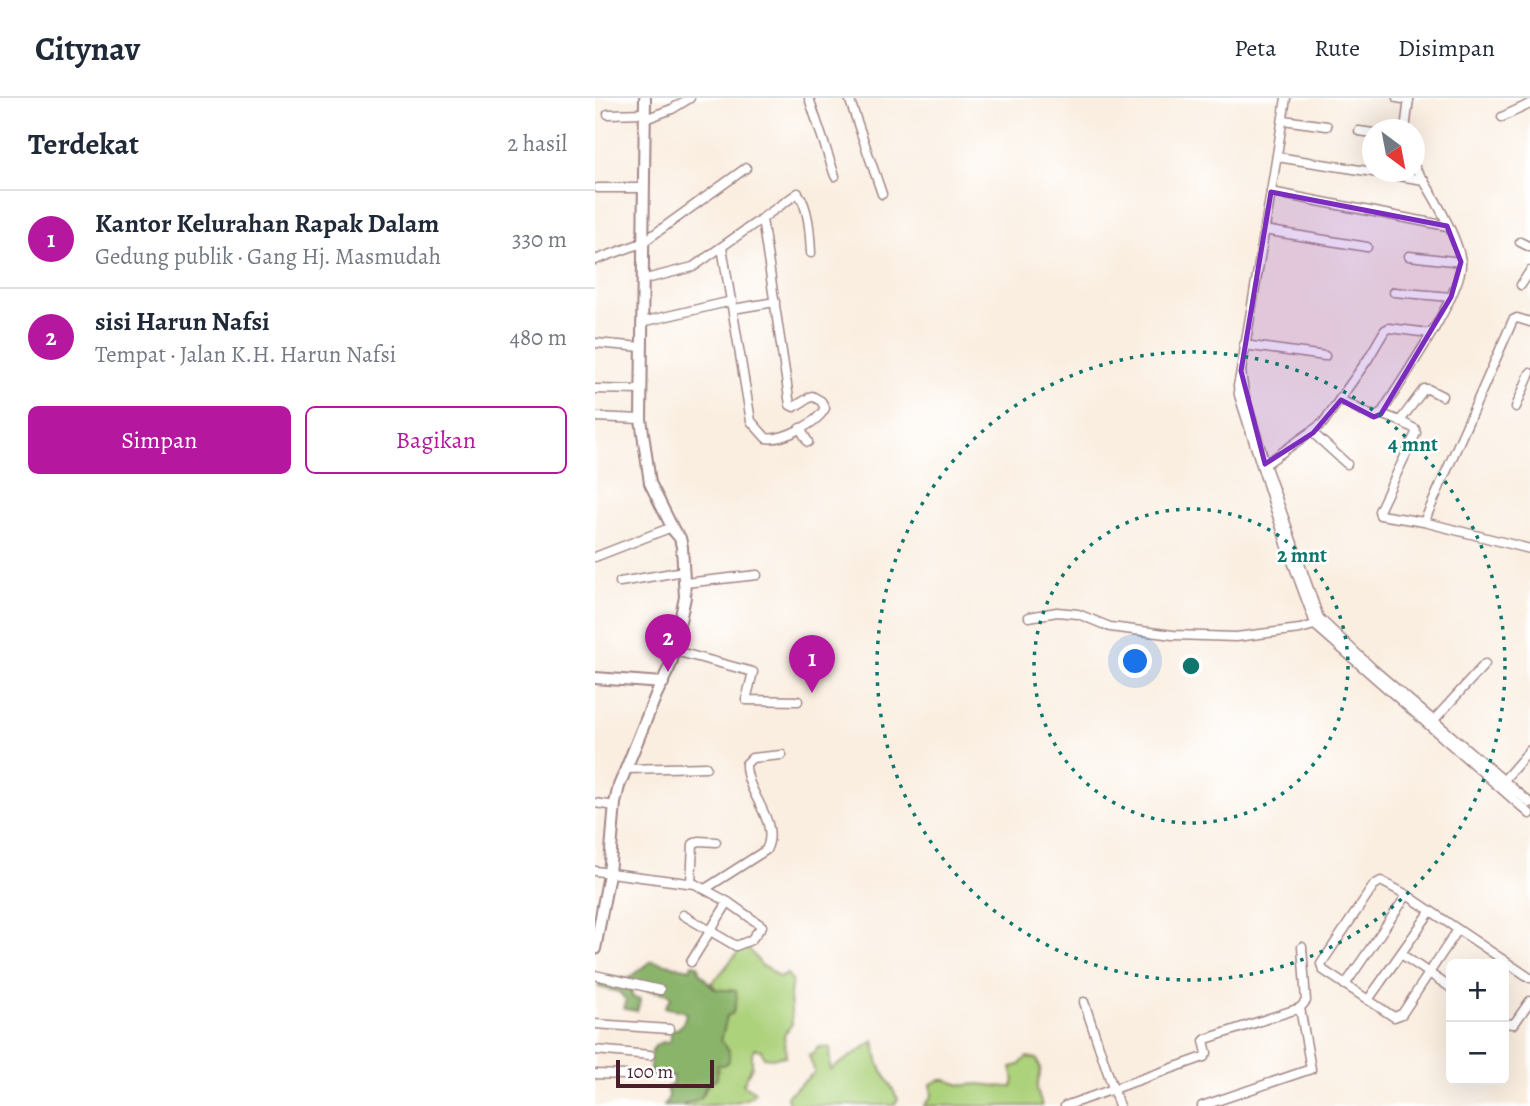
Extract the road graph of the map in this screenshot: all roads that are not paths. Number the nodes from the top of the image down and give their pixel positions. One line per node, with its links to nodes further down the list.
1 (645, 98): 10 (main road)
2 (690, 98): 10 (street)
3 (809, 98): 20 (street)
4 (849, 98): 25 (street)
5 (1286, 98): 13 (street)
6 (1397, 98): 7 (street)
7 (1409, 99): 12 (street)
8 (1530, 104): 11 (street)
9 (608, 114): 10 (street)
10 (645, 116): 23 (main road)
11 (1502, 117)
12 (1406, 119)
13 (1283, 120): 14 (street); 17 (street)
14 (1327, 126)
15 (1359, 131): 16 (street)
16 (1362, 131)
17 (1277, 157): 19 (street); 24 (street)
18 (746, 168): 30 (street)
19 (1362, 170)
20 (835, 176)
21 (1424, 182): 27 (street)
22 (598, 188): 23 (street)
23 (644, 188): 30 (main road)
24 (1271, 192): 27 (street); 28 (street)
25 (882, 194)
26 (762, 219): 31 (street); 34 (street); 43 (street)
27 (1447, 226): 37 (street)
28 (1264, 230): 32 (street); 49 (street)
29 (1520, 242): 33 (street)
30 (642, 243): 36 (street); 39 (main road)
31 (722, 247): 39 (street); 44 (street)
32 (1367, 247)
33 (1530, 247)
34 (811, 253)
35 (1409, 256): 37 (street)
36 (595, 260)
37 (1461, 262): 42 (street)
38 (1530, 271): 40 (street)
39 (642, 279): 45 (main road)
40 (1521, 285)
41 (1394, 292): 42 (street)
42 (1451, 297): 47 (street)
43 (775, 302): 44 (street); 62 (street)
44 (733, 305): 45 (street); 62 (street)
45 (642, 322): 50 (main road)
46 (1530, 322): 67 (street)
47 (1429, 333): 56 (street); 58 (street)
48 (595, 343): 50 (street)
49 (1244, 345): 51 (street); 66 (street)
50 (642, 347): 54 (main road)
51 (1325, 356)
52 (1530, 373): 57 (street)
53 (595, 388): 54 (street)
54 (641, 390): 60 (main road)
55 (1441, 396): 61 (street)
56 (1341, 400): 58 (street); 63 (street)
57 (1515, 407)
58 (1381, 414): 61 (street)
59 (595, 417): 60 (street)
60 (641, 419): 68 (main road)
61 (1400, 421): 67 (street)
62 (800, 428): 64 (street)
63 (1313, 433): 65 (street); 66 (street)
64 (808, 442)
65 (1347, 464)
66 (1264, 466): 75 (street)
67 (1424, 522): 69 (street)
68 (673, 529): 70 (street); 72 (main road)
69 (1530, 549)
70 (595, 557)
71 (757, 575): 72 (street)
72 (682, 578): 73 (street); 76 (main road); 79 (main road)
73 (620, 582)
74 (1029, 617): 75 (street)
75 (1319, 624): 81 (street); 86 (street)
76 (675, 651): 79 (main road); 80 (street)
77 (1485, 664): 81 (street)
78 (599, 678): 79 (main road)
79 (661, 682): 85 (main road)
80 (798, 701)
81 (1434, 720): 86 (street)
82 (1530, 750): 86 (street)
83 (782, 754): 95 (street)
84 (706, 767): 85 (street)
85 (626, 769): 89 (main road)
86 (1507, 786): 88 (street); 90 (street)
87 (595, 803): 89 (street)
88 (1530, 803)
89 (615, 804): 93 (main road)
90 (1530, 814)
91 (716, 842): 94 (street)
92 (595, 872): 93 (street)
93 (609, 874): 94 (street); 103 (main road)
94 (691, 883): 95 (street)
95 (705, 889): 97 (street)
96 (1407, 895): 98 (street); 109 (street); 109 (street)
97 (727, 902): 100 (street); 100 (street)
98 (1430, 912): 101 (street); 104 (street)
99 (683, 915): 100 (street)
100 (709, 930): 105 (street)
101 (1457, 930): 106 (street); 108 (street)
102 (1302, 947): 115 (street)
103 (595, 949)
104 (1401, 954): 106 (street); 112 (street)
105 (691, 962)
106 (1429, 973): 110 (street); 112 (street)
107 (595, 975): 111 (street)
108 (1530, 978)
109 (1346, 985): 112 (street)
110 (1446, 985)
111 (660, 990)
112 (1368, 1000)
113 (1530, 1001): 117 (street)
114 (1084, 1002): 123 (street)
115 (1299, 1008): 123 (street); 126 (street)
116 (595, 1024): 118 (street)
117 (1509, 1024)
118 (669, 1029)
119 (595, 1050): 120 (street)
120 (650, 1055)
121 (595, 1074): 122 (street)
122 (625, 1075)
123 (1114, 1089): 124 (street); 125 (street)
124 (1065, 1106)
125 (1119, 1106)
126 (1202, 1106)

